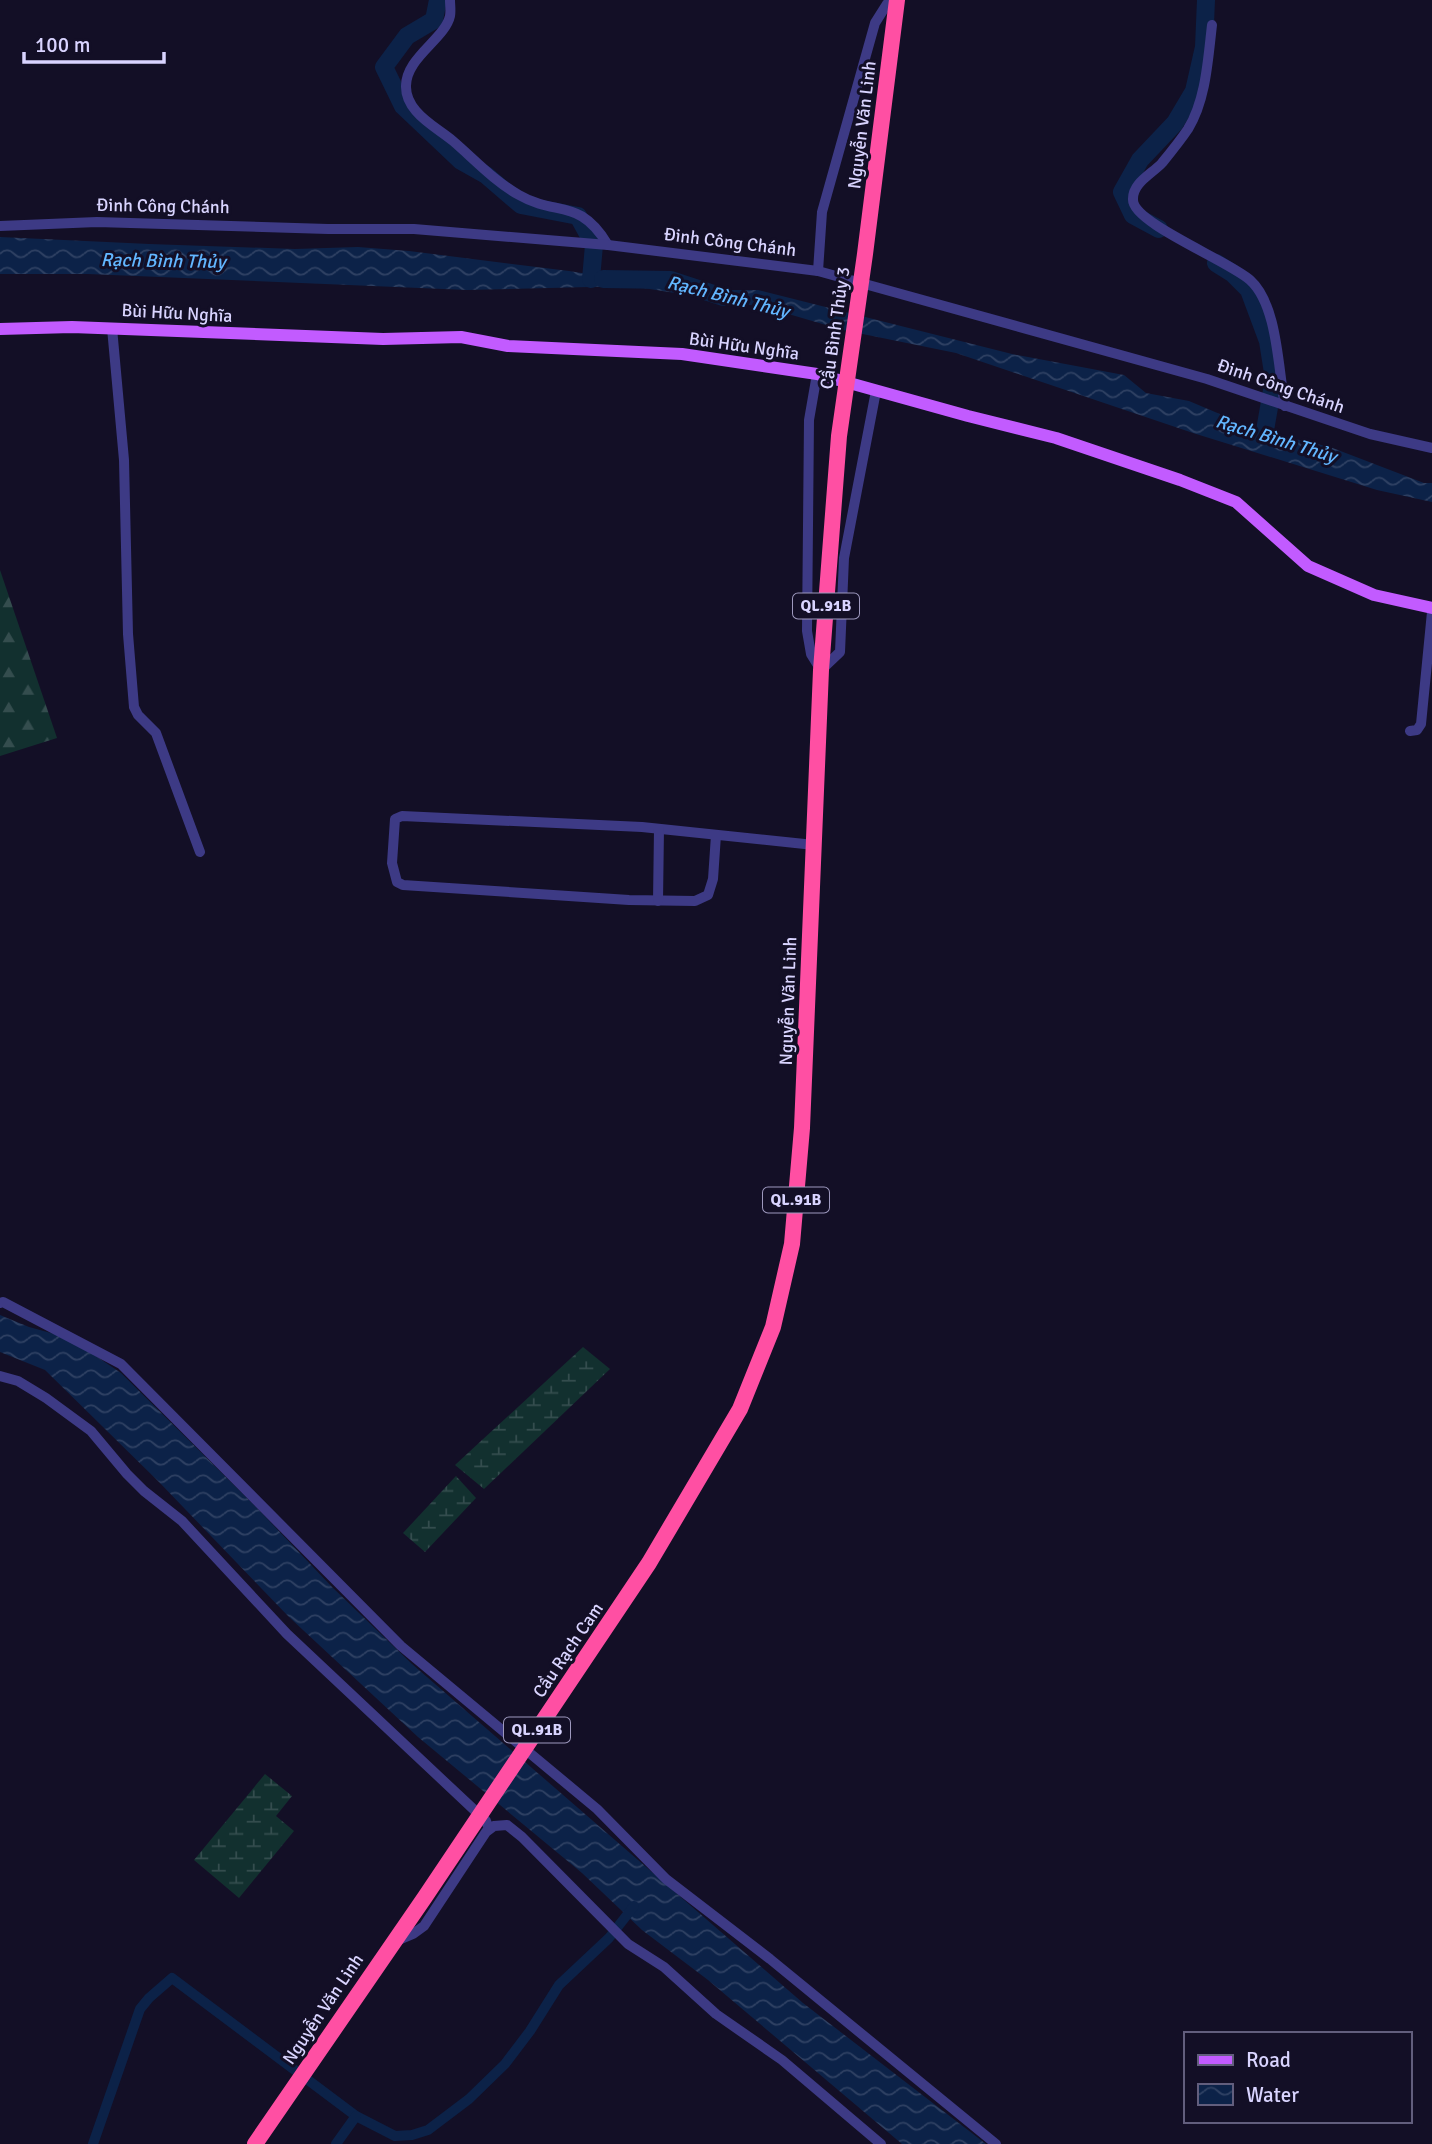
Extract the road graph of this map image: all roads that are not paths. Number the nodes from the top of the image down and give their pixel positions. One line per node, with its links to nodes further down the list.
1 (450, 0): 5 (street)
2 (895, 0): 6 (highway, Nguyễn Văn Linh / QL.91B); 7 (street)
3 (1212, 26): 12 (street)
4 (0, 226): 5 (street, Đinh Công Chánh)
5 (604, 244): 7 (street, Đinh Công Chánh)
6 (865, 254): 13 (highway, Cầu Bình Thủy 3 / QL.91B)
7 (818, 271): 12 (street, Đinh Công Chánh)
8 (112, 328): 9 (main road, Bùi Hữu Nghĩa); 10 (main road, Bùi Hữu Nghĩa); 21 (street)
9 (0, 329)
10 (817, 374): 11 (main road, Bùi Hữu Nghĩa); 16 (street)
11 (876, 391): 15 (main road, Bùi Hữu Nghĩa); 16 (street)
12 (1283, 406): 14 (street, Đinh Công Chánh)
13 (842, 407): 16 (highway, Nguyễn Văn Linh / QL.91B)
14 (1432, 448)
15 (1432, 610): 17 (street)
16 (821, 670): 20 (highway, Nguyễn Văn Linh / QL.91B)
17 (1410, 731)
18 (659, 829): 19 (street); 22 (street); 22 (street)
19 (716, 835): 20 (street); 22 (street)
20 (814, 845): 25 (highway, Nguyễn Văn Linh / QL.91B)
21 (200, 852)
22 (658, 901)
23 (0, 1303): 31 (street)
24 (0, 1376): 26 (street)
25 (649, 1563): 27 (highway, Cầu Rạch Cam / QL.91B)
26 (489, 1829): 28 (street); 30 (street)
27 (425, 1897): 28 (highway, Nguyễn Văn Linh / QL.91B)
28 (391, 1943): 29 (highway, Nguyễn Văn Linh / QL.91B)
29 (255, 2144)
30 (881, 2144)
31 (996, 2144)

